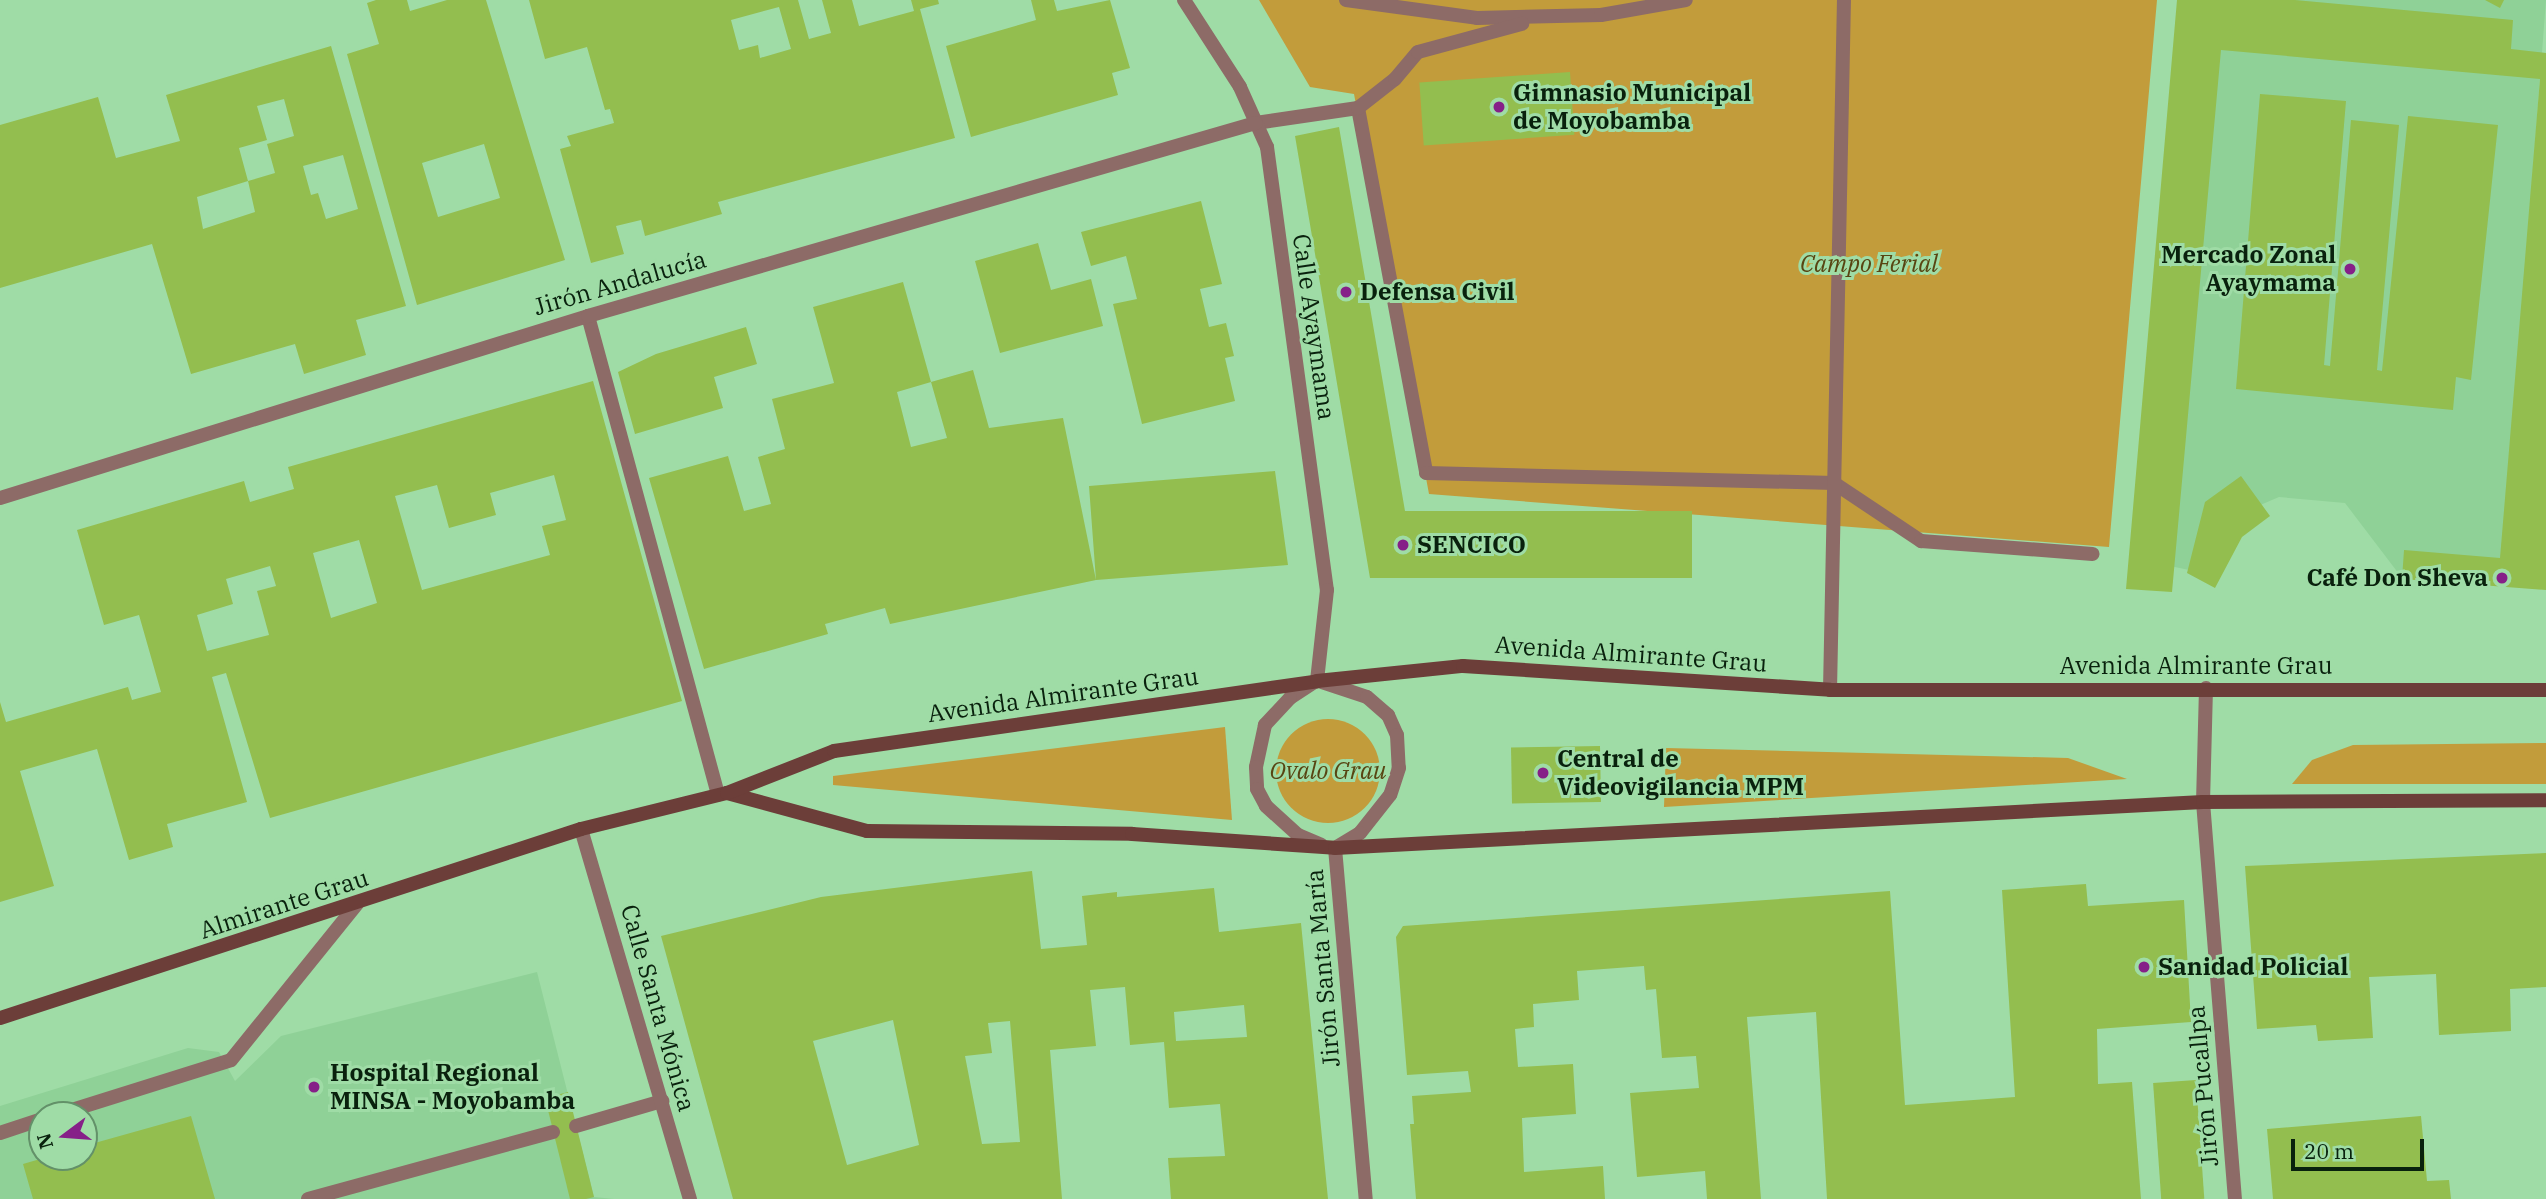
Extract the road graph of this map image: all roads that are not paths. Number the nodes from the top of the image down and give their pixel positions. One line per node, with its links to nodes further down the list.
1 (1184, 0): 7 (street, Calle Ayaymama)
2 (1346, 0): 5 (street)
3 (1686, 0): 5 (street)
4 (1844, 0): 9 (street)
5 (1542, 18): 6 (street)
6 (1359, 108): 7 (street, Jirón Andalucía); 9 (street)
7 (1256, 123): 8 (street, Jirón Andalucía); 12 (street, Calle Ayaymama)
8 (588, 316): 10 (street, Jirón Andalucía); 16 (street)
9 (1834, 483): 11 (street); 14 (street)
10 (0, 498)
11 (2093, 554)
12 (1317, 681): 14 (main road, Avenida Almirante Grau); 16 (main road, Avenida Almirante Grau); 20 (street); 20 (street, Jirón Santa María)
13 (2206, 688): 14 (main road, Avenida Almirante Grau); 15 (main road, Avenida Almirante Grau); 18 (street, Jirón Pucallpa)
14 (1830, 690)
15 (2546, 690)
16 (722, 794): 19 (main road, Avenida Almirante Grau); 20 (main road, Avenida Almirante Grau)
17 (2546, 800): 18 (main road, Avenida Almirante Grau)
18 (2203, 802): 20 (main road, Avenida Almirante Grau); 32 (street, Jirón Pucallpa)
19 (581, 829): 21 (main road, Almirante Grau); 23 (street, Calle Santa Mónica)
20 (1335, 848): 31 (street, Jirón Santa María)
21 (357, 904): 22 (main road, Almirante Grau); 24 (street)
22 (0, 1018)
23 (662, 1101): 26 (street); 30 (street, Calle Santa Mónica)
24 (98, 1102)
25 (28, 1124): 28 (street)
26 (576, 1126)
27 (553, 1132): 29 (street)
28 (0, 1133)
29 (308, 1199)
30 (690, 1199)
31 (1366, 1199)
32 (2235, 1199)

